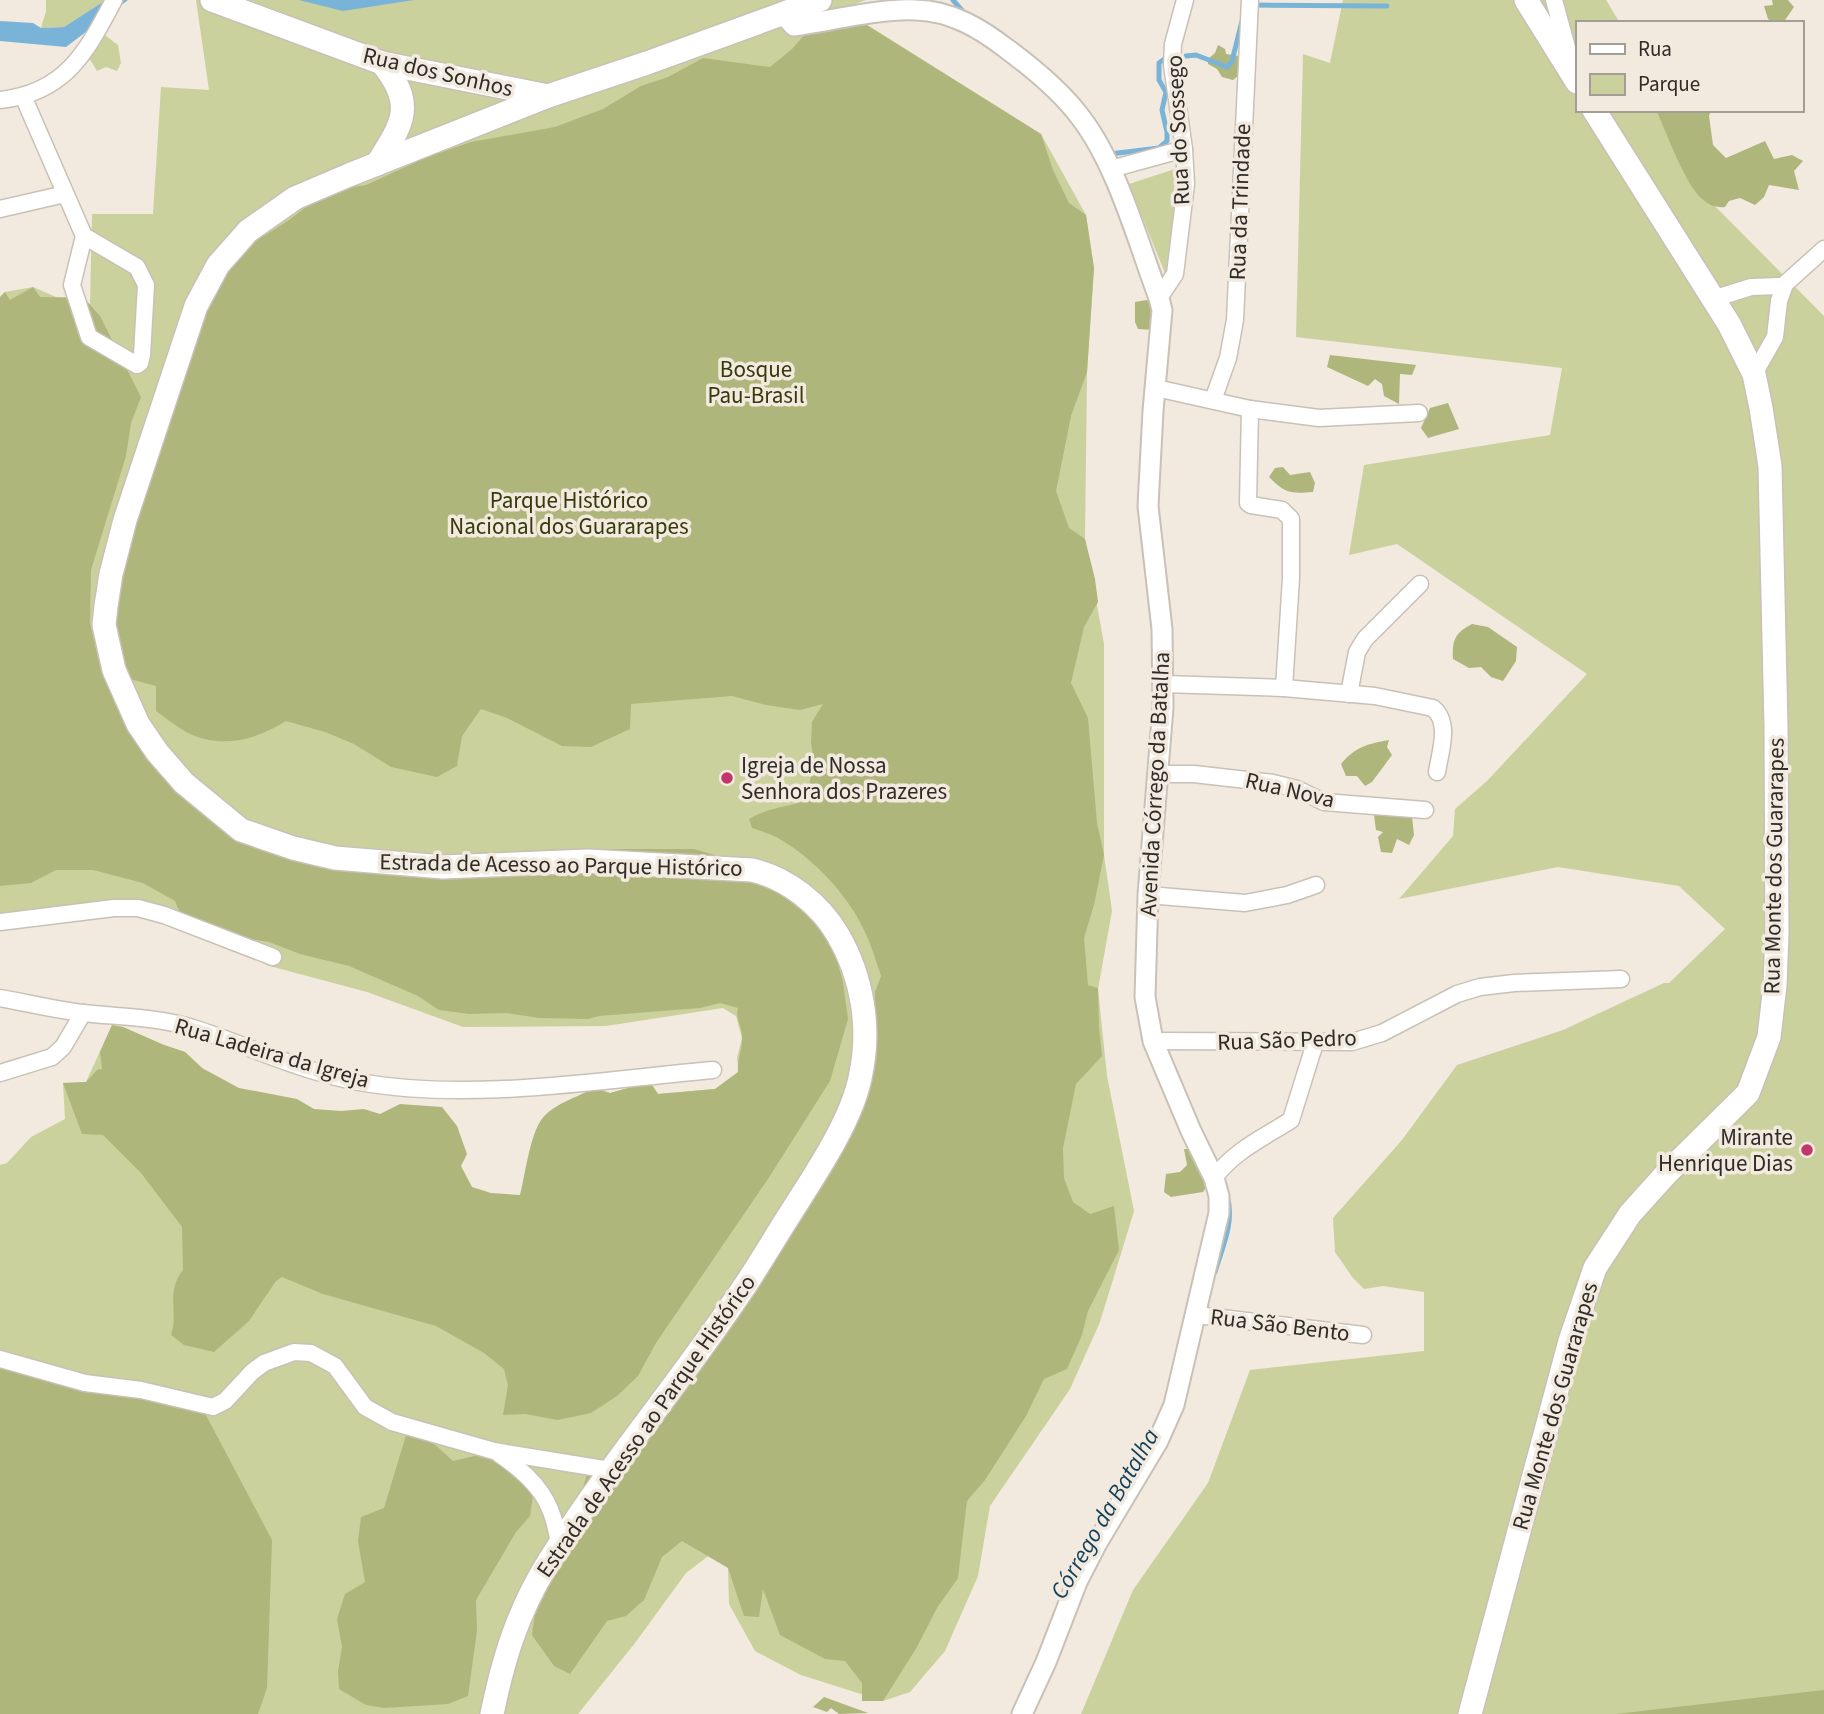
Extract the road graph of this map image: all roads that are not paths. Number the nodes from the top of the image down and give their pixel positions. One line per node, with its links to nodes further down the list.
1 (114, 0): 11 (street)
2 (212, 0): 9 (main road, Rua dos Sonhos)
3 (820, 0): 8 (main road)
4 (1185, 0): 15 (street, Rua do Sossego)
5 (1250, 0): 27 (street, Rua da Trindade)
6 (1526, 0): 10 (main road)
7 (1554, 0): 10 (street)
8 (782, 13): 12 (main road); 17 (street, Avenida Córrego da Batalha)
9 (382, 63): 12 (main road, Rua dos Sonhos); 16 (main road)
10 (1576, 80)
11 (23, 96): 13 (street); 18 (street)
12 (548, 96): 16 (main road, Estrada de Acesso ao Parque Histórico)
13 (0, 100)
14 (1595, 112): 24 (main road, Rua Monte dos Guararapes)
15 (1184, 149): 17 (street); 23 (street, Rua do Sossego)
16 (377, 164): 53 (main road, Estrada de Acesso ao Parque Histórico)
17 (1117, 167): 23 (street, Avenida Córrego da Batalha)
18 (65, 194): 19 (street); 20 (street)
19 (0, 209)
20 (84, 236): 20 (street)
21 (1824, 248): 22 (street)
22 (1784, 286): 24 (street); 25 (street)
23 (1159, 298): 26 (street, Avenida Córrego da Batalha)
24 (1713, 299): 25 (main road, Rua Monte dos Guararapes)
25 (1754, 374): 57 (main road, Rua Monte dos Guararapes)
26 (1156, 388): 27 (street); 31 (street, Avenida Córrego da Batalha)
27 (1213, 400): 28 (street)
28 (1250, 409): 29 (street); 32 (street)
29 (1419, 413)
30 (1420, 584): 33 (street)
31 (1164, 684): 32 (street); 35 (street, Avenida Córrego da Batalha)
32 (1284, 688): 33 (street)
33 (1349, 694): 34 (street)
34 (1437, 772)
35 (1156, 774): 36 (street, Rua Nova); 38 (street, Avenida Córrego da Batalha)
36 (1425, 810)
37 (1315, 885): 38 (street)
38 (1148, 895): 44 (street, Avenida Córrego da Batalha)
39 (0, 922): 40 (street)
40 (273, 957)
41 (1621, 979): 45 (street, Rua São Pedro)
42 (0, 998): 43 (street, Rua Ladeira da Igreja)
43 (83, 1013): 46 (street, Rua Ladeira da Igreja); 47 (street)
44 (1153, 1041): 45 (street, Rua São Pedro); 48 (street, Avenida Córrego da Batalha)
45 (1315, 1043): 48 (street)
46 (713, 1070)
47 (0, 1073)
48 (1214, 1178): 49 (street, Avenida Córrego da Batalha)
49 (1197, 1315): 50 (street, Rua São Bento); 56 (street, Avenida Córrego da Batalha)
50 (1363, 1335)
51 (0, 1359): 52 (street)
52 (494, 1451): 53 (street); 54 (street)
53 (610, 1470): 54 (main road, Estrada de Acesso ao Parque Histórico)
54 (559, 1548): 55 (main road, Estrada de Acesso ao Parque Histórico)
55 (492, 1714)
56 (1022, 1714)
57 (1470, 1714)

